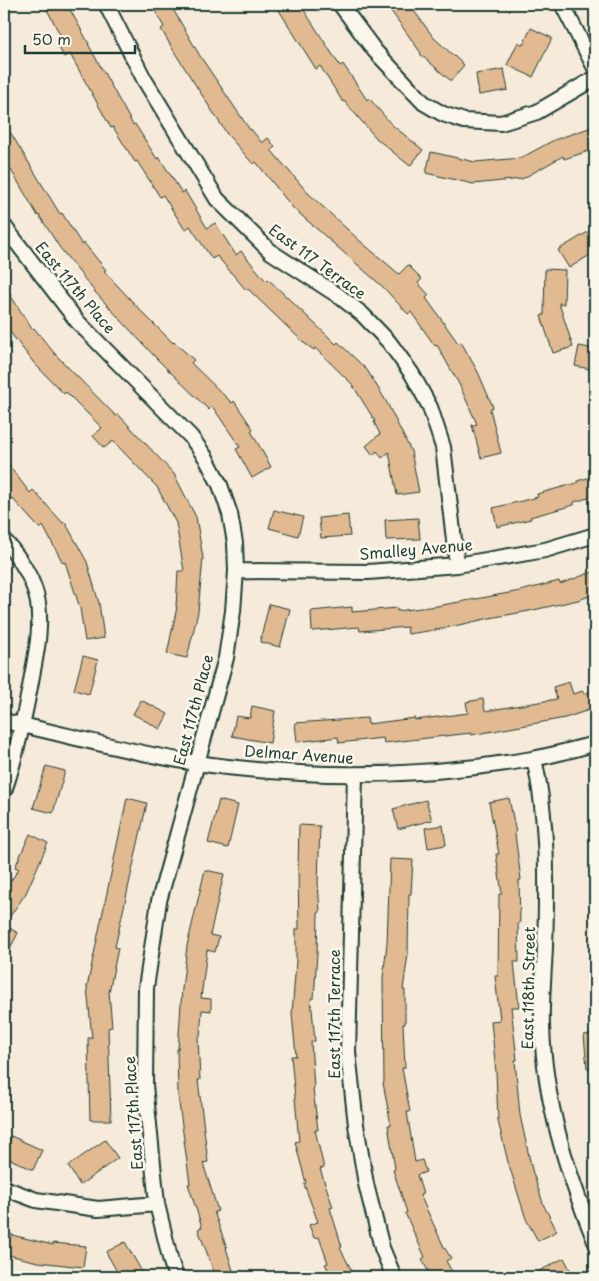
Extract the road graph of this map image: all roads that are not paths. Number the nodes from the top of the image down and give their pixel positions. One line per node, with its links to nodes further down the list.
1 (106, 4): 9 (street, East 117 Terrace)
2 (340, 4): 5 (street)
3 (562, 4): 4 (street)
4 (595, 68)
5 (595, 78)
6 (4, 226): 10 (street, East 117th Place)
7 (595, 535): 9 (street, Smalley Avenue)
8 (4, 540): 12 (street)
9 (457, 565): 10 (street, Smalley Avenue)
10 (236, 571): 15 (street, East 117th Place)
11 (4, 721): 12 (street, Delmar Avenue)
12 (23, 725): 15 (street, Delmar Avenue); 17 (street)
13 (595, 744): 14 (street, Delmar Avenue)
14 (534, 759): 16 (street, Delmar Avenue); 20 (street, East 118th Street)
15 (196, 763): 16 (street, Delmar Avenue); 19 (street, East 117th Place)
16 (355, 775): 22 (street, East 117th Terrace)
17 (4, 791)
18 (4, 1188): 19 (street)
19 (157, 1204): 21 (street, East 117th Place)
20 (595, 1241)
21 (176, 1277)
22 (394, 1277)

